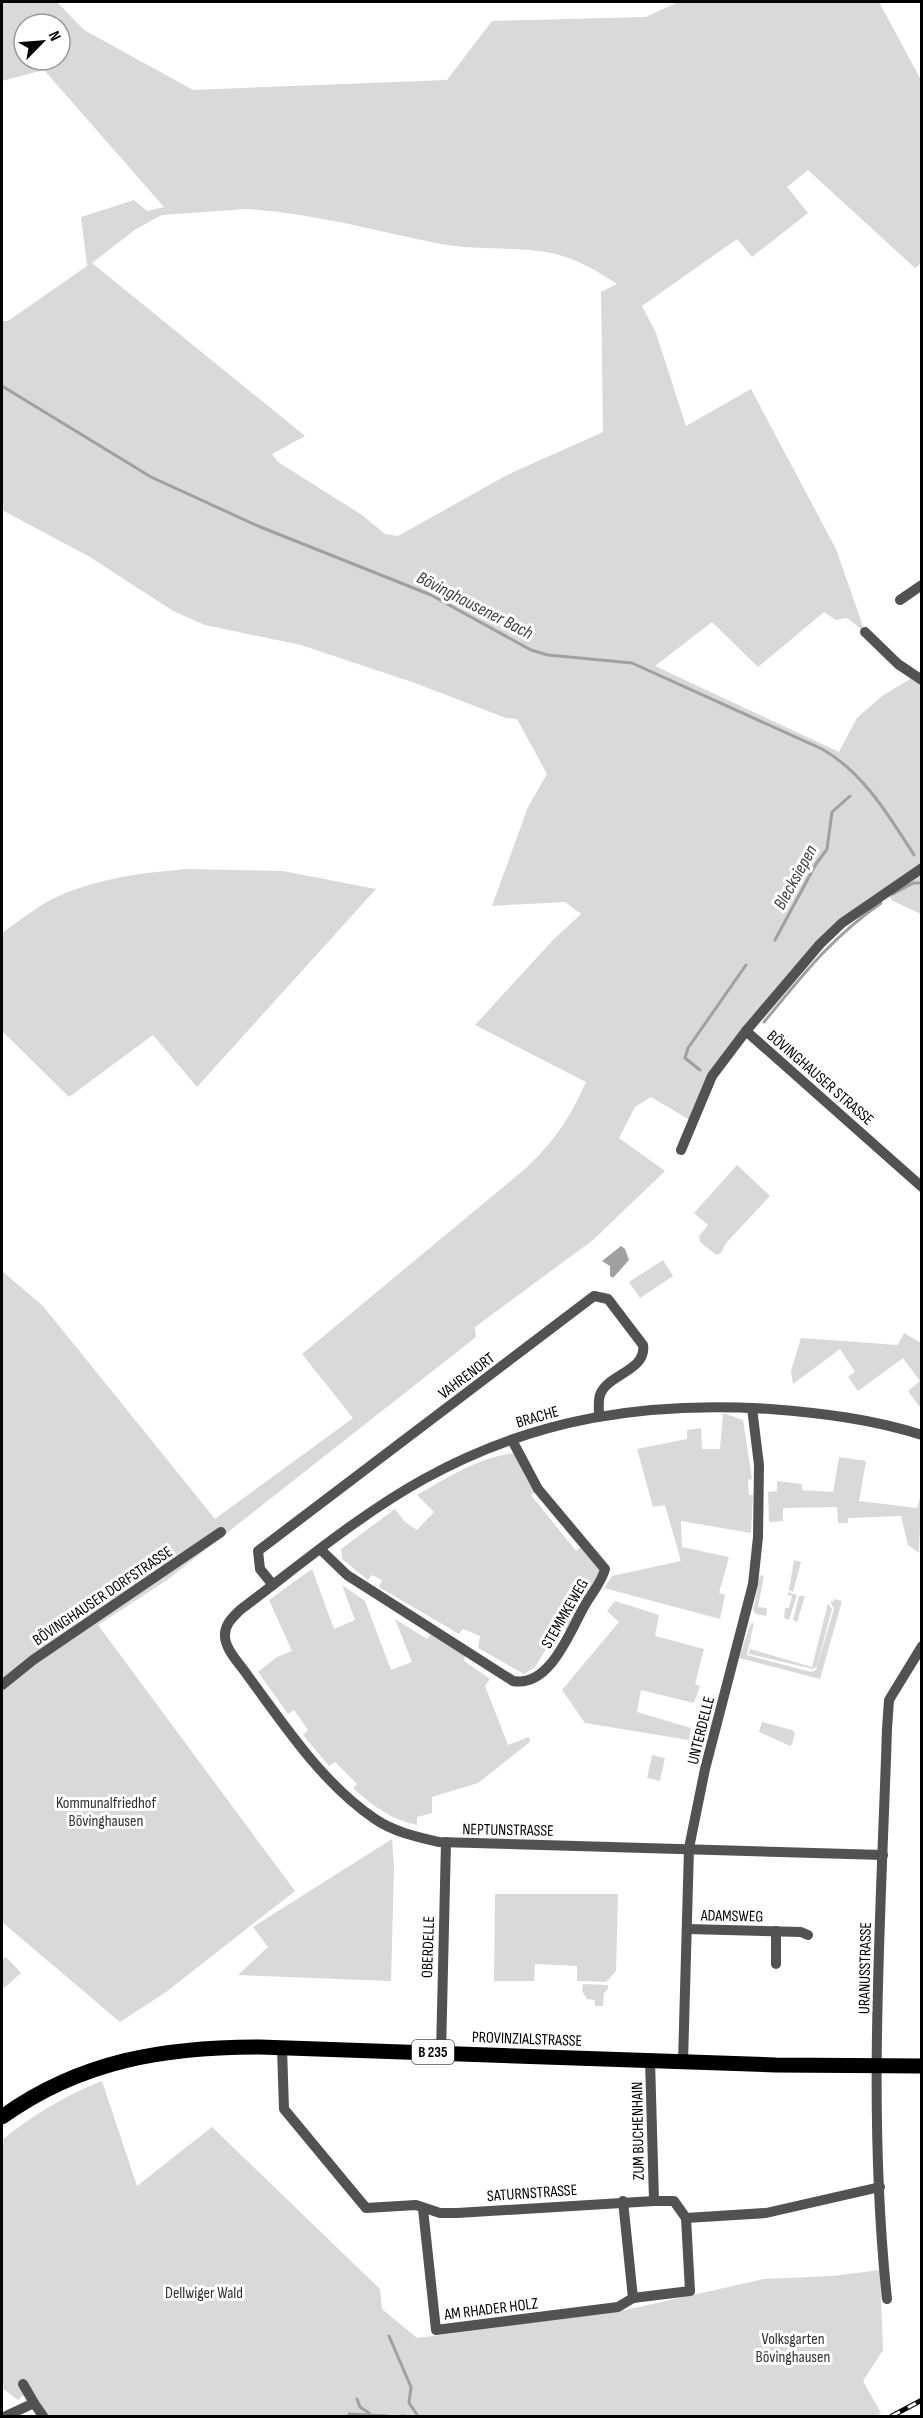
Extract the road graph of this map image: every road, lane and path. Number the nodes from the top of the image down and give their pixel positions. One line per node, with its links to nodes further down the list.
1 (921, 585): 2 (street)
2 (900, 600)
3 (865, 632): 4 (street)
4 (921, 680)
5 (921, 868): 6 (street, BÖVINGHAUSER STRASSE)
6 (746, 1031): 7 (street); 8 (street, BÖVINGHAUSER STRASSE)
7 (681, 1150)
8 (921, 1187)
9 (752, 1408): 10 (street, BRACHE); 11 (street, BRACHE); 20 (street, UNTERDELLE)
10 (599, 1415): 12 (street, BRACHE); 15 (street, VAHRENORT)
11 (921, 1435)
12 (512, 1440): 14 (street, BRACHE); 14 (street, STEMMKEWEG)
13 (221, 1532): 18 (street, BÖVINGHAUSER DORFSTRASSE)
14 (321, 1550): 15 (street, BRACHE)
15 (273, 1585): 16 (street, BRACHE)
16 (225, 1637): 19 (street, NEPTUNSTRASSE)
17 (921, 1646): 21 (street, URANUSSTRASSE)
18 (2, 1685)
19 (446, 1842): 20 (street, NEPTUNSTRASSE); 27 (street, OBERDELLE)
20 (689, 1848): 21 (street, NEPTUNSTRASSE); 22 (street, UNTERDELLE)
21 (883, 1855): 31 (street, URANUSSTRASSE)
22 (688, 1929): 23 (street, ADAMSWEG); 29 (street, UNTERDELLE)
23 (776, 1931): 24 (street, ADAMSWEG); 25 (street, ADAMSWEG)
24 (808, 1935)
25 (776, 1964)
26 (282, 2048): 27 (main road, PROVINZIALSTRASSE / B 235); 32 (main road, PROVINZIALSTRASSE / B 235); 36 (street, SATURNSTRASSE)
27 (441, 2053): 28 (main road, PROVINZIALSTRASSE / B 235)
28 (650, 2060): 29 (main road, PROVINZIALSTRASSE / B 235); 35 (street, ZUM BUCHENHAIN)
29 (683, 2062): 31 (main road, PROVINZIALSTRASSE / B 235)
30 (921, 2066): 31 (main road, PROVINZIALSTRASSE / B 235)
31 (878, 2067): 33 (street, URANUSSTRASSE)
32 (2, 2117)
33 (880, 2187): 37 (street); 39 (street, URANUSSTRASSE)
34 (623, 2200): 35 (street, SATURNSTRASSE); 36 (street, SATURNSTRASSE); 38 (street)
35 (654, 2201): 37 (street, SATURNSTRASSE)
36 (423, 2209): 38 (street, AM RHADER HOLZ)
37 (686, 2218): 38 (street, AM RHADER HOLZ)
38 (633, 2298)
39 (887, 2299)
40 (23, 2384): 41 (street)
41 (34, 2403): 42 (street); 43 (street)
42 (6, 2416)
43 (43, 2416)

